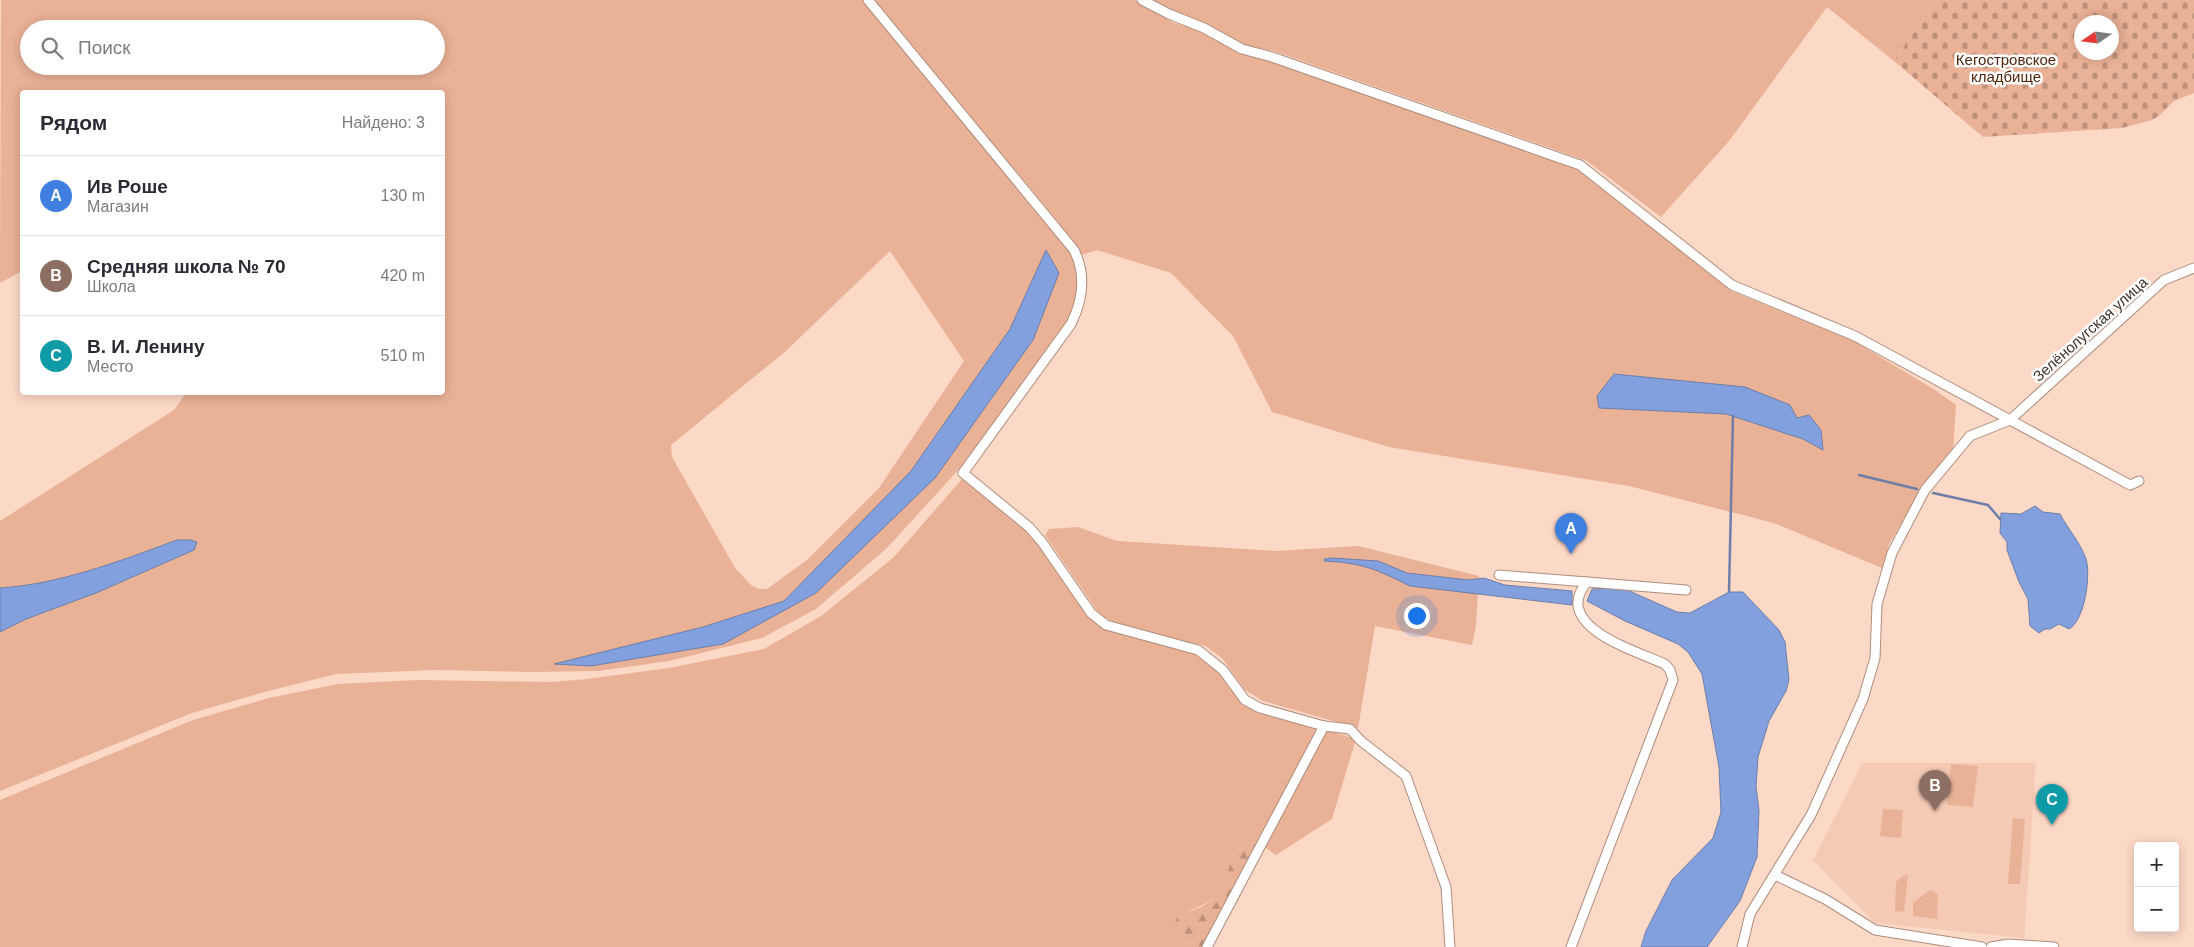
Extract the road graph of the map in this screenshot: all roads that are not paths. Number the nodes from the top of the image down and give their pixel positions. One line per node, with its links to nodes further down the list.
1 (868, 0): 9 (street)
2 (1142, 0): 4 (street)
3 (2194, 268): 4 (street, Зелёнолугская улица)
4 (2010, 420): 5 (street); 10 (street)
5 (2139, 481)
6 (1499, 575): 7 (street)
7 (1588, 582): 8 (street); 13 (street)
8 (1686, 590)
9 (1324, 726): 11 (street); 12 (street)
10 (1775, 875): 14 (street); 15 (street)
11 (1208, 947)
12 (1450, 947)
13 (1571, 947)
14 (1742, 947)
15 (1982, 947)
16 (1991, 947): 17 (street)
17 (2054, 947)

